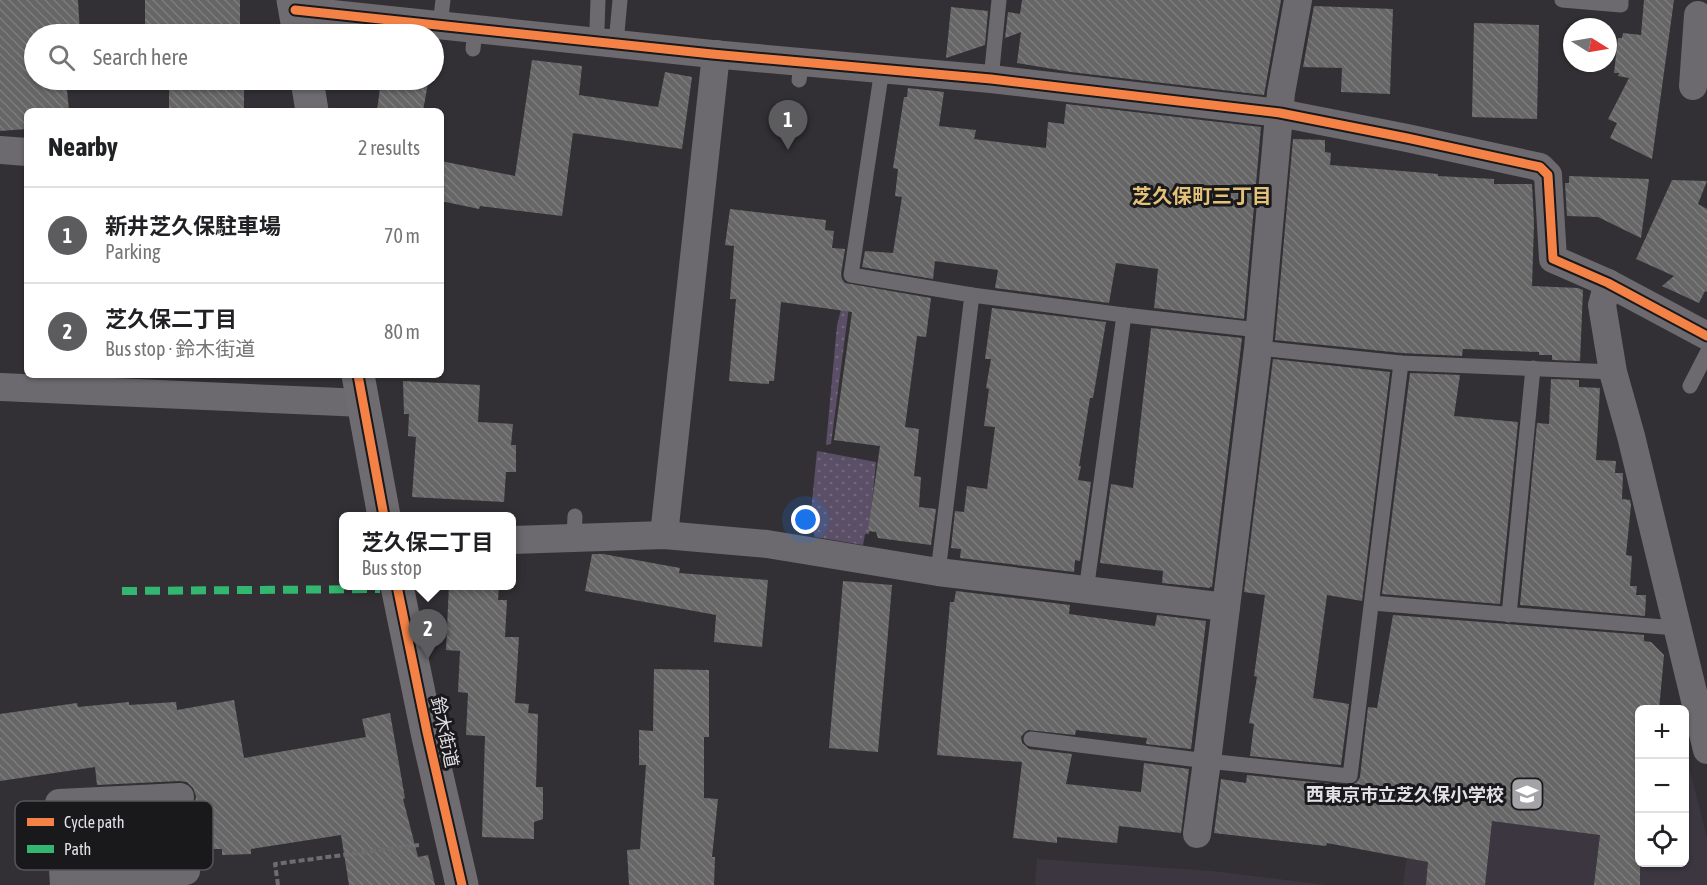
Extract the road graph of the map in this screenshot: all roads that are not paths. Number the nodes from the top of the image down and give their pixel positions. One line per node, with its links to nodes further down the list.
1 (598, 0): 10 (lane)
2 (620, 0): 10 (lane)
3 (999, 0): 14 (lane)
4 (1298, 0): 18 (street)
5 (1562, 0): 6 (lane)
6 (1622, 0)
7 (441, 13): 8 (street); 10 (street)
8 (296, 15)
9 (1698, 15): 11 (street)
10 (605, 42): 12 (street)
11 (1701, 51): 15 (street)
12 (716, 54): 13 (street); 34 (street)
13 (882, 69): 14 (street); 22 (lane)
14 (991, 79): 18 (street)
15 (1693, 86)
16 (309, 90): 17 (main road)
17 (312, 108)
18 (1280, 113): 21 (street); 25 (street)
19 (0, 150): 20 (street)
20 (24, 152)
21 (1608, 284): 24 (street); 29 (street)
22 (972, 295): 23 (lane); 36 (lane)
23 (1124, 315): 25 (lane); 38 (lane)
24 (1707, 336)
25 (1258, 339): 27 (lane); 40 (street)
26 (1707, 353): 30 (lane)
27 (1401, 363): 28 (lane); 39 (lane)
28 (1533, 368): 29 (lane); 41 (lane)
29 (1613, 372): 42 (street)
30 (1690, 386)
31 (1, 387): 32 (street)
32 (361, 389): 33 (main road)
33 (383, 512)
34 (664, 535): 35 (street); 36 (street)
35 (516, 539)
36 (938, 572): 38 (street)
37 (392, 590): 51 (main road, 鈴木街道)
38 (1086, 591): 40 (street)
39 (1372, 603): 41 (lane); 45 (lane)
40 (1226, 608): 45 (street)
41 (1509, 615): 42 (lane)
42 (1676, 628): 44 (street)
43 (1031, 739): 45 (lane)
44 (1706, 739)
45 (1207, 761): 48 (street)
46 (180, 797): 47 (street)
47 (83, 801)
48 (1197, 834)
49 (186, 871): 50 (street)
50 (64, 881)
51 (462, 885)

